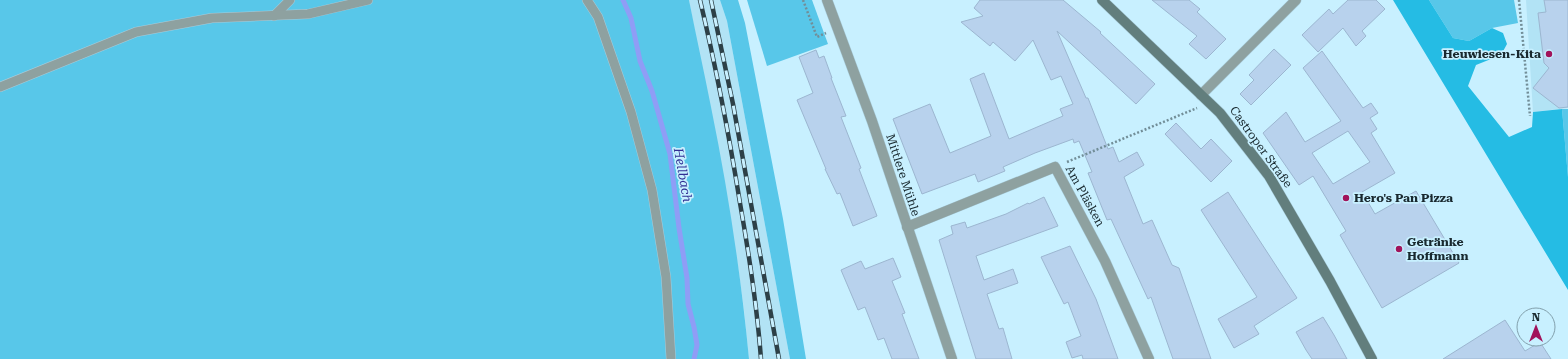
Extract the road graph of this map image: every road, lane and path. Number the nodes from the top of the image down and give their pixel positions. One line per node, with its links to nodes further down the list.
1 (290, 0): 9 (lane)
2 (368, 0): 9 (lane)
3 (587, 0): 17 (lane)
4 (803, 0): 10 (path)
5 (827, 0): 10 (street, Mittlere Mühle)
6 (1102, 0): 12 (main road, Castroper Straße)
7 (1296, 0): 12 (street)
8 (1520, 0): 14 (path)
9 (274, 16): 11 (lane)
10 (838, 28): 16 (street, Mittlere Mühle)
11 (0, 86)
12 (1201, 95): 13 (main road, Castroper Straße)
13 (1210, 102): 15 (path); 20 (main road, Castroper Straße)
14 (1530, 116)
15 (1055, 167): 16 (street, Am Pläsken); 19 (street, Am Pläsken)
16 (907, 227): 18 (street, Mittlere Mühle)
17 (671, 359)
18 (952, 359)
19 (1149, 359)
20 (1372, 359)

